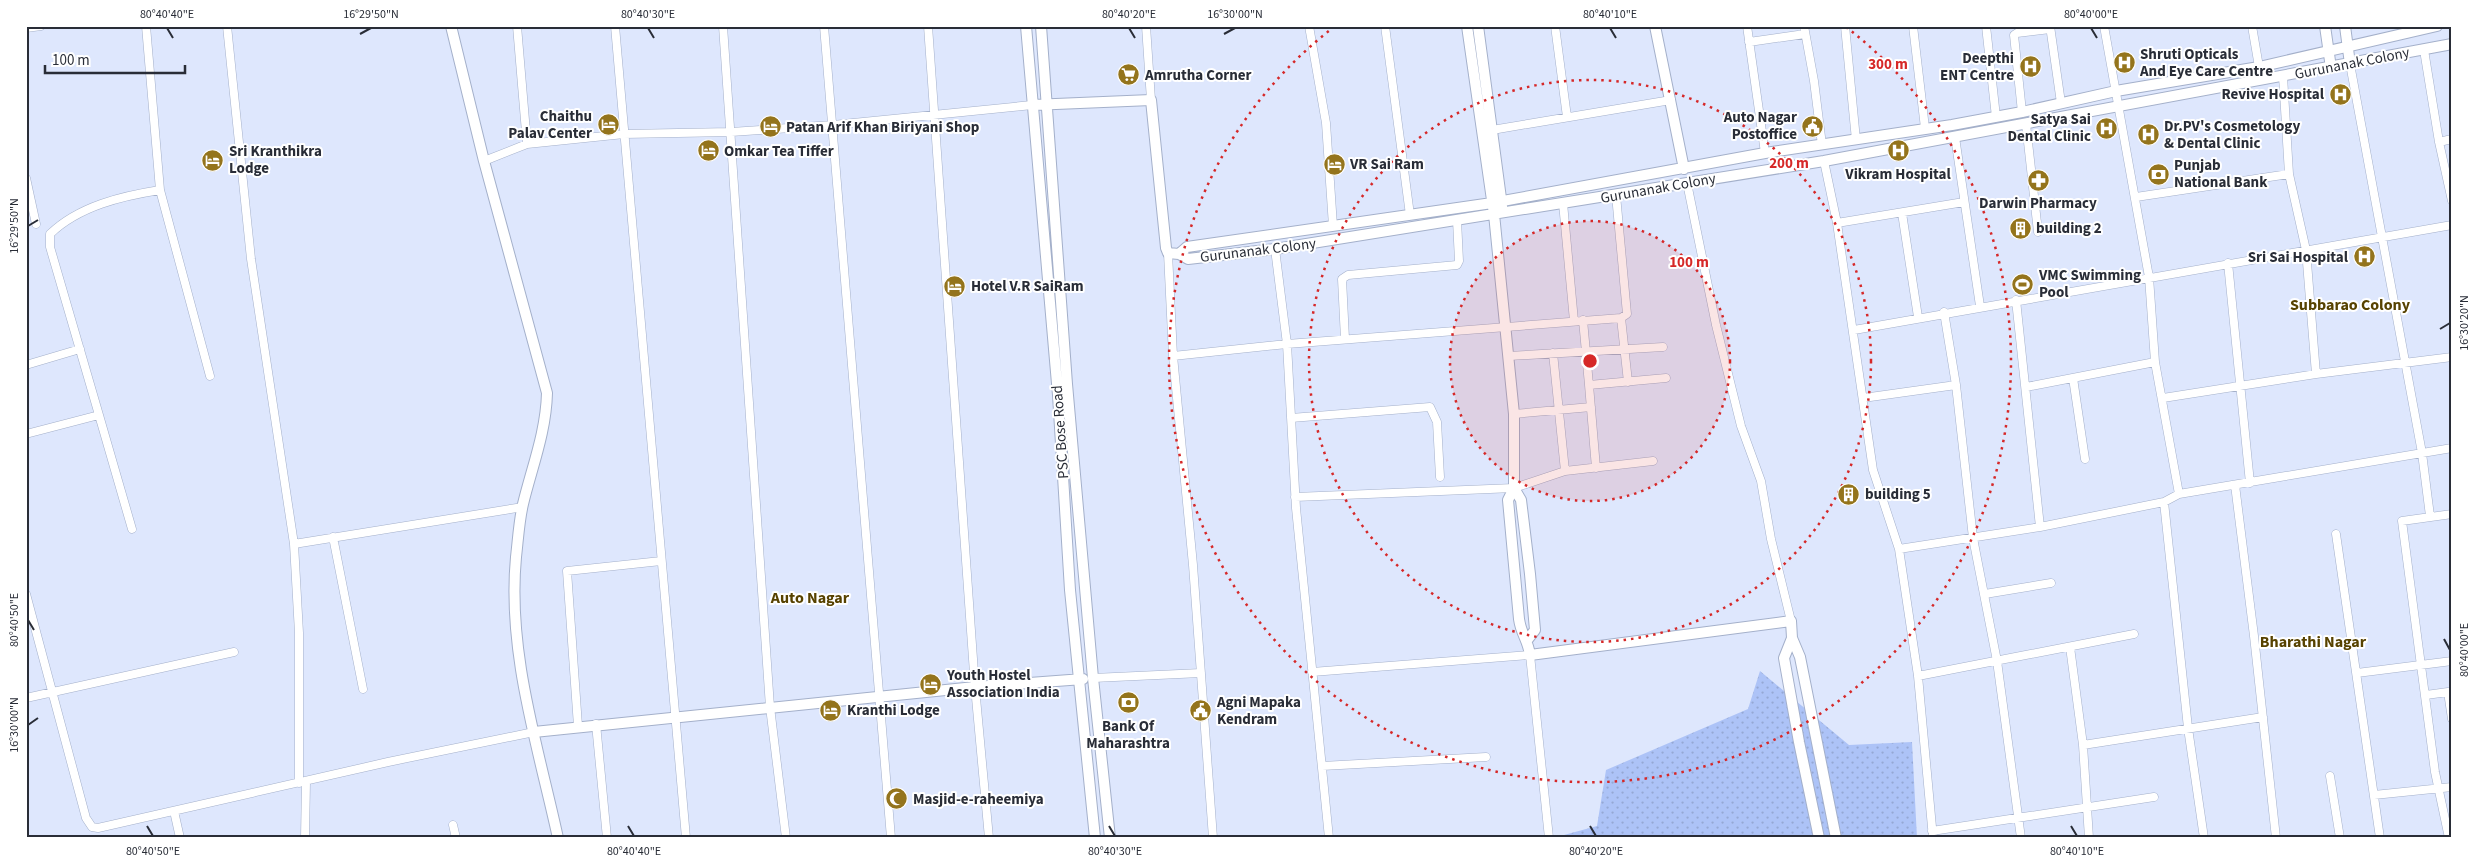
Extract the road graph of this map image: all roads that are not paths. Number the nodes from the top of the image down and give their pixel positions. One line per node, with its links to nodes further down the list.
1 (41, 26): 28 (street)
2 (146, 26): 70 (street)
3 (227, 26): 153 (street)
4 (451, 26): 64 (street)
5 (516, 26): 61 (street)
6 (615, 26): 56 (street)
7 (723, 26): 55 (street)
8 (824, 26): 52 (street)
9 (928, 26): 48 (street)
10 (1026, 26): 44 (street, PSC Bose Road)
11 (1041, 26): 45 (street, PSC Bose Road)
12 (1146, 26): 41 (street)
13 (1309, 26): 84 (street)
14 (1385, 26): 79 (street)
15 (1467, 26): 74 (street)
16 (1478, 26): 54 (street)
17 (1555, 26): 49 (street)
18 (1655, 26): 42 (street)
19 (1747, 26): 31 (street)
20 (1845, 26): 59 (street)
21 (1913, 26): 53 (street)
22 (1986, 26): 50 (street)
23 (2104, 26): 40 (street)
24 (2252, 26): 37 (street)
25 (2325, 26): 35 (street)
26 (2345, 26): 33 (street)
27 (2438, 26): 33 (street, Gurunanak Colony)
28 (26, 28)
29 (2050, 28): 43 (street); 47 (street)
30 (1804, 30): 31 (street); 62 (street)
31 (1749, 42): 63 (street)
32 (2452, 44): 34 (street, Gurunanak Colony)
33 (2347, 47): 35 (street, Gurunanak Colony); 36 (street)
34 (2424, 50): 36 (street, Gurunanak Colony); 60 (street)
35 (2328, 52): 37 (street, Gurunanak Colony); 38 (street)
36 (2350, 64): 38 (street, Gurunanak Colony); 86 (street)
37 (2259, 67): 40 (street, Gurunanak Colony)
38 (2330, 68): 39 (street, Gurunanak Colony)
39 (2283, 76): 46 (street, Gurunanak Colony); 67 (street)
40 (2116, 91): 43 (street, Gurunanak Colony); 46 (street)
41 (1150, 100): 45 (street); 89 (street)
42 (1671, 100): 49 (street); 66 (street)
43 (2061, 103): 47 (street, Gurunanak Colony)
44 (1032, 105): 45 (street); 48 (street); 174 (street, PSC Bose Road)
45 (1048, 105): 173 (street, PSC Bose Road)
46 (2118, 107): 51 (street, Gurunanak Colony); 72 (street)
47 (2022, 112): 50 (street, Gurunanak Colony)
48 (935, 116): 52 (street); 175 (street)
49 (1567, 117): 54 (street)
50 (1996, 117): 53 (street, Gurunanak Colony)
51 (2026, 124): 57 (street, Gurunanak Colony); 85 (street)
52 (834, 125): 55 (street); 179 (street)
53 (1925, 128): 59 (street, Gurunanak Colony)
54 (1492, 130): 74 (street)
55 (731, 132): 56 (street); 181 (street)
56 (624, 134): 61 (street); 155 (street)
57 (1954, 136): 65 (street, Gurunanak Colony); 75 (street)
58 (2452, 139): 60 (street)
59 (1856, 140): 62 (street, Gurunanak Colony)
60 (2439, 142): 73 (street)
61 (527, 144): 64 (street)
62 (1817, 146): 63 (street, Gurunanak Colony); 65 (street)
63 (1766, 153): 66 (street, Gurunanak Colony)
64 (484, 161): 145 (street)
65 (1819, 161): 69 (street, Gurunanak Colony); 81 (street)
66 (1684, 169): 74 (street, Gurunanak Colony)
67 (2289, 174): 72 (street); 88 (street)
68 (26, 178): 82 (street)
69 (1687, 183): 71 (street, Gurunanak Colony); 159 (street)
70 (160, 190): 105 (street); 116 (street)
71 (1616, 195): 76 (street, Gurunanak Colony); 96 (street)
72 (2136, 197): 92 (street)
73 (2452, 201)
74 (1497, 202): 78 (street); 79 (street, Gurunanak Colony)
75 (1964, 202): 77 (street); 94 (street)
76 (1564, 203): 78 (street, Gurunanak Colony); 99 (street)
77 (1902, 213): 81 (street); 97 (street)
78 (1498, 214): 80 (street, Gurunanak Colony); 100 (street)
79 (1410, 215): 84 (street, Gurunanak Colony)
80 (1457, 220): 87 (street, Gurunanak Colony); 102 (street)
81 (1837, 223): 101 (street)
82 (36, 224)
83 (2452, 225): 86 (street)
84 (1333, 226): 90 (street, Gurunanak Colony)
85 (2038, 232)
86 (2381, 237): 88 (street); 113 (street)
87 (1275, 249): 90 (street, Gurunanak Colony); 103 (street)
88 (2306, 250): 91 (street); 115 (street)
89 (1168, 253): 90 (street); 109 (street)
90 (1179, 254)
91 (2228, 264): 92 (street); 122 (street)
92 (2150, 277): 93 (street); 112 (street)
93 (2016, 300): 94 (street); 123 (street)
94 (1980, 306): 95 (street)
95 (1944, 312): 97 (street); 121 (street)
96 (1621, 318): 98 (street); 106 (street)
97 (1918, 318): 101 (street)
98 (1583, 320): 99 (street); 107 (street)
99 (1574, 321): 100 (street)
100 (1506, 326): 102 (street); 110 (street)
101 (1854, 330): 124 (street)
102 (1345, 340): 103 (street)
103 (1288, 344): 109 (street); 130 (street)
104 (1663, 347): 106 (street)
105 (80, 349): 114 (street); 129 (street)
106 (1624, 349): 107 (street); 119 (street)
107 (1586, 352): 108 (street); 120 (street)
108 (1553, 353): 110 (street); 127 (street)
109 (1173, 356): 170 (street)
110 (1509, 356): 128 (street)
111 (2452, 357): 113 (street)
112 (2156, 362): 118 (street); 125 (street)
113 (2404, 362): 115 (street); 133 (street)
114 (26, 364)
115 (2316, 374): 122 (street)
116 (210, 376)
117 (1666, 378): 119 (street)
118 (2073, 378): 123 (street); 134 (street)
119 (1628, 382): 120 (street)
120 (1589, 385): 126 (street)
121 (1956, 385): 124 (street); 152 (street)
122 (2240, 386): 125 (street); 139 (street)
123 (2026, 387): 148 (street)
124 (1863, 398): 154 (street)
125 (2163, 398): 142 (street)
126 (1591, 406): 127 (street); 136 (street)
127 (1559, 410): 128 (street); 137 (street)
128 (1514, 414): 141 (street)
129 (99, 415): 131 (street); 149 (street)
130 (1291, 418): 138 (street); 143 (street)
131 (26, 434)
132 (2452, 448): 133 (street)
133 (2422, 454): 139 (street); 147 (street)
134 (2085, 459)
135 (1653, 461): 136 (street)
136 (1596, 468): 137 (street)
137 (1565, 471): 141 (street)
138 (1440, 477)
139 (2250, 482): 140 (street)
140 (2235, 485): 142 (street); 183 (street)
141 (1514, 488): 143 (street); 162 (street); 162 (street)
142 (2179, 494): 144 (street)
143 (1296, 497): 169 (street)
144 (2164, 502): 148 (street); 187 (street)
145 (523, 507): 151 (street); 188 (street)
146 (2452, 514): 147 (street)
147 (2430, 516): 168 (street)
148 (2040, 528): 152 (street)
149 (132, 529)
150 (2336, 534): 171 (street)
151 (333, 538): 153 (street); 176 (street)
152 (1973, 538): 154 (street); 158 (street)
153 (294, 544): 193 (street)
154 (1899, 549): 172 (street)
155 (661, 561): 182 (street); 186 (street)
156 (2051, 583): 158 (street)
157 (26, 594): 177 (street)
158 (1985, 594): 166 (street)
159 (1790, 621): 161 (street); 165 (street)
160 (2134, 634): 163 (street)
161 (1792, 638): 217 (street); 218 (street)
162 (1528, 639): 165 (street)
163 (2070, 647): 166 (street); 189 (street)
164 (234, 652): 177 (street)
165 (1530, 655): 169 (street); 216 (street)
166 (1997, 661): 172 (street); 200 (street)
167 (2452, 661): 168 (street)
168 (2422, 664): 171 (street); 178 (street)
169 (1312, 672): 191 (street)
170 (1201, 673): 173 (street); 214 (street)
171 (2357, 673): 196 (street)
172 (1918, 676): 202 (street)
173 (1093, 678): 174 (street); 213 (street, PSC Bose Road)
174 (1078, 679): 175 (street); 212 (street, PSC Bose Road)
175 (975, 687): 179 (street); 211 (street)
176 (363, 689)
177 (51, 692): 180 (street); 199 (street)
178 (2426, 695): 184 (street); 195 (street)
179 (879, 697): 181 (street); 210 (street)
180 (26, 698)
181 (770, 707): 182 (street); 209 (street)
182 (674, 717): 185 (street); 208 (street)
183 (2263, 717): 187 (street); 222 (street)
184 (2452, 719)
185 (596, 724): 186 (street); 207 (street)
186 (578, 726): 188 (street)
187 (2188, 728): 189 (street); 221 (street)
188 (534, 732): 193 (street); 206 (street)
189 (2083, 744): 198 (street)
190 (1486, 757): 191 (street)
191 (1322, 766): 215 (street)
192 (2330, 776): 223 (street)
193 (303, 782): 199 (street); 204 (street)
194 (2452, 787): 195 (street)
195 (2438, 789): 196 (street); 225 (street)
196 (2374, 795): 224 (street)
197 (2154, 797): 198 (street)
198 (2087, 807): 200 (street); 220 (street)
199 (174, 811): 203 (street)
200 (2018, 818): 202 (street); 219 (street)
201 (453, 826): 205 (street)
202 (1932, 835)
203 (180, 838)
204 (305, 838)
205 (456, 838)
206 (558, 838)
207 (607, 838)
208 (686, 838)
209 (786, 838)
210 (892, 838)
211 (989, 838)
212 (1095, 838)
213 (1110, 838)
214 (1213, 838)
215 (1329, 838)
216 (1550, 838)
217 (1819, 838)
218 (1836, 838)
219 (2021, 838)
220 (2090, 838)
221 (2204, 838)
222 (2276, 838)
223 (2340, 838)
224 (2380, 838)
225 (2449, 838)

